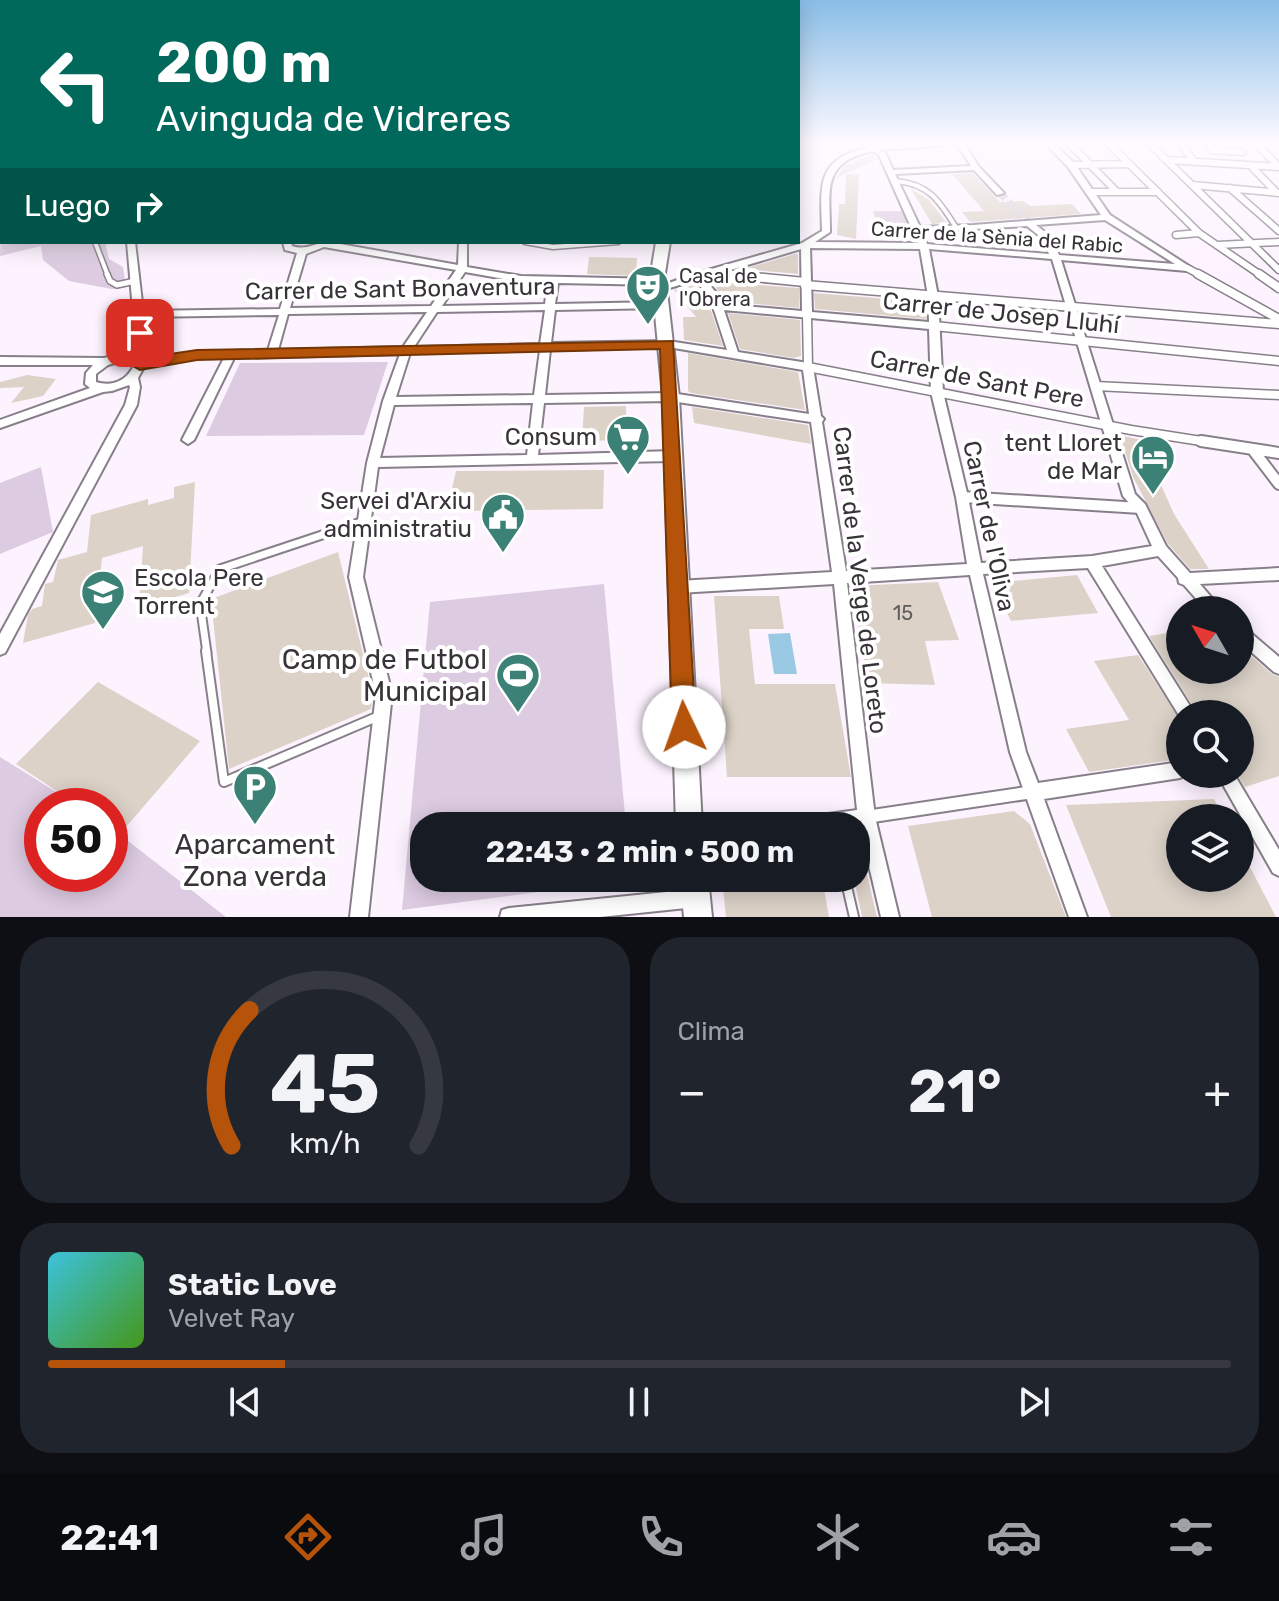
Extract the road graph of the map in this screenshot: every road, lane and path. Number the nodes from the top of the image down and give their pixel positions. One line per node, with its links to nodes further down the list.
1 (828, 186): 36 (street)
2 (898, 186): 19 (street, Carrer de l'Oliva)
3 (926, 186): 18 (lane)
4 (993, 186): 14 (street)
5 (1086, 186): 11 (street)
6 (1111, 186): 12 (street)
7 (1152, 186): 13 (street)
8 (1194, 186): 24 (street)
9 (1203, 186): 10 (street)
10 (1230, 188): 15 (street); 20 (street)
11 (1090, 192): 12 (street); 16 (street)
12 (1117, 192): 13 (street)
13 (1158, 192): 21 (street)
14 (1000, 193)
15 (1278, 194)
16 (1107, 217): 17 (street); 42 (street)
17 (1029, 224): 18 (street); 41 (street)
18 (957, 229): 19 (street)
19 (918, 230): 38 (street, Carrer de l'Oliva)
20 (1279, 231)
21 (1199, 233): 22 (street); 37 (street)
22 (1176, 235)
23 (1279, 242): 24 (street)
24 (1252, 243): 37 (street); 44 (street)
25 (96, 244): 47 (lane)
26 (131, 244): 47 (street)
27 (287, 244): 39 (street)
28 (321, 244): 39 (street)
29 (329, 244): 40 (street, Carrer de la Sènia del Rabic)
30 (382, 244): 40 (street)
31 (463, 244): 43 (street)
32 (536, 244): 33 (lane)
33 (592, 244)
34 (662, 244): 50 (main road)
35 (670, 244): 50 (main road)
36 (805, 245): 38 (street, Carrer de la Sènia del Rabic); 45 (street, Carrer de la Sènia del Rabic); 49 (street, Carrer de la Verge de Loreto)
37 (1217, 245): 51 (street)
38 (924, 246): 41 (street, Carrer de la Sènia del Rabic); 52 (street, Carrer de l'Oliva)
39 (302, 251): 58 (street)
40 (381, 254): 43 (street, Carrer de la Sènia del Rabic)
41 (1056, 259): 42 (street, Carrer de la Sènia del Rabic); 56 (street)
42 (1187, 268): 61 (street)
43 (462, 269): 48 (street, Carrer de la Sènia del Rabic); 57 (street)
44 (1279, 270)
45 (709, 273): 46 (street, Carrer de la Sènia del Rabic); 49 (street)
46 (697, 276): 50 (street, Carrer de la Sènia del Rabic); 55 (street)
47 (137, 281): 59 (street)
48 (553, 281): 50 (street, Carrer de la Sènia del Rabic); 54 (street)
49 (805, 284): 52 (street); 60 (street, Carrer de la Verge de Loreto)
50 (660, 285): 53 (main road)
51 (1279, 288)
52 (933, 296): 56 (street); 62 (street, Carrer de l'Oliva)
53 (662, 305): 54 (street, Carrer de Sant Bonaventura); 64 (main road)
54 (551, 307): 57 (street, Carrer de Sant Bonaventura); 65 (street)
55 (719, 307): 60 (street, Carrer de Josep Lluhí); 69 (street)
56 (1066, 307): 61 (street); 63 (street)
57 (433, 308): 58 (street, Carrer de Sant Bonaventura); 66 (street)
58 (286, 310): 59 (street, Carrer de Sant Bonaventura); 68 (street)
59 (140, 314): 70 (street)
60 (807, 315): 62 (street, Carrer de Josep Lluhí); 76 (street, Carrer de la Verge de Loreto)
61 (1279, 322)
62 (934, 326): 63 (street, Carrer de Josep Lluhí); 81 (street, Carrer de l'Oliva)
63 (1081, 342): 72 (street, Carrer de Josep Lluhí); 79 (street)
64 (668, 344): 65 (street, Carrer de Sant Pere); 69 (street, Carrer de Sant Pere); 83 (main road)
65 (547, 348): 66 (street, Carrer de Sant Pere); 84 (street)
66 (406, 350): 68 (street, Carrer de Sant Pere); 85 (street)
67 (231, 354): 68 (street, Carrer de Sant Pere); 75 (street, Carrer de Sant Pere); 89 (street)
68 (272, 354)
69 (734, 355): 76 (street, Carrer de Sant Pere)
70 (125, 357): 74 (street); 75 (street)
71 (0, 361): 73 (street)
72 (1279, 361)
73 (66, 362): 74 (street); 77 (street)
74 (104, 362): 77 (street)
75 (140, 364): 78 (street)
76 (808, 367): 81 (street, Carrer de Sant Pere); 86 (street, Carrer de la Verge de Loreto)
77 (89, 377): 80 (street)
78 (132, 378): 80 (street); 108 (street)
79 (1096, 386): 82 (street); 88 (street)
80 (102, 388): 87 (street)
81 (937, 392): 88 (street, Carrer de Sant Pere); 96 (street, Carrer de l'Oliva)
82 (1279, 395)
83 (671, 397): 84 (street); 86 (street); 92 (main road)
84 (540, 400): 85 (street); 93 (street)
85 (389, 401): 94 (street)
86 (818, 419): 103 (street, Carrer de la Verge de Loreto)
87 (0, 424)
88 (1107, 426): 90 (street, Carrer de Sant Pere); 97 (street)
89 (188, 440)
90 (1253, 450): 91 (street, Carrer de Sant Pere); 95 (street)
91 (1279, 453)
92 (673, 456): 93 (street); 105 (main road)
93 (532, 459): 94 (street)
94 (373, 463): 98 (street)
95 (1279, 484)
96 (962, 497): 97 (street); 101 (street, Carrer de l'Oliva)
97 (1141, 508): 99 (street)
98 (364, 521): 111 (street); 111 (lane)
99 (1161, 550): 100 (street); 104 (street)
100 (1092, 562): 101 (street); 110 (street)
101 (975, 569): 103 (street); 114 (street, Carrer de l'Oliva)
102 (1279, 574): 104 (street)
103 (840, 578): 105 (street); 116 (street, Carrer de la Verge de Loreto)
104 (1184, 579): 106 (street)
105 (678, 587): 115 (main road)
106 (1201, 596)
107 (1254, 645): 109 (street)
108 (0, 648)
109 (1279, 667)
110 (1178, 700)
111 (381, 715): 122 (street)
112 (1166, 772): 114 (street)
113 (1233, 788): 119 (street)
114 (1033, 792): 117 (street); 126 (street, Carrer de l'Oliva)
115 (688, 812)
116 (865, 812)
117 (870, 816)
118 (870, 834): 125 (street, Carrer de la Verge de Loreto)
119 (1279, 867)
120 (848, 892): 124 (lane)
121 (696, 898): 123 (street)
122 (359, 917)
123 (509, 917)
124 (854, 917)
125 (890, 917)
126 (1078, 917)

